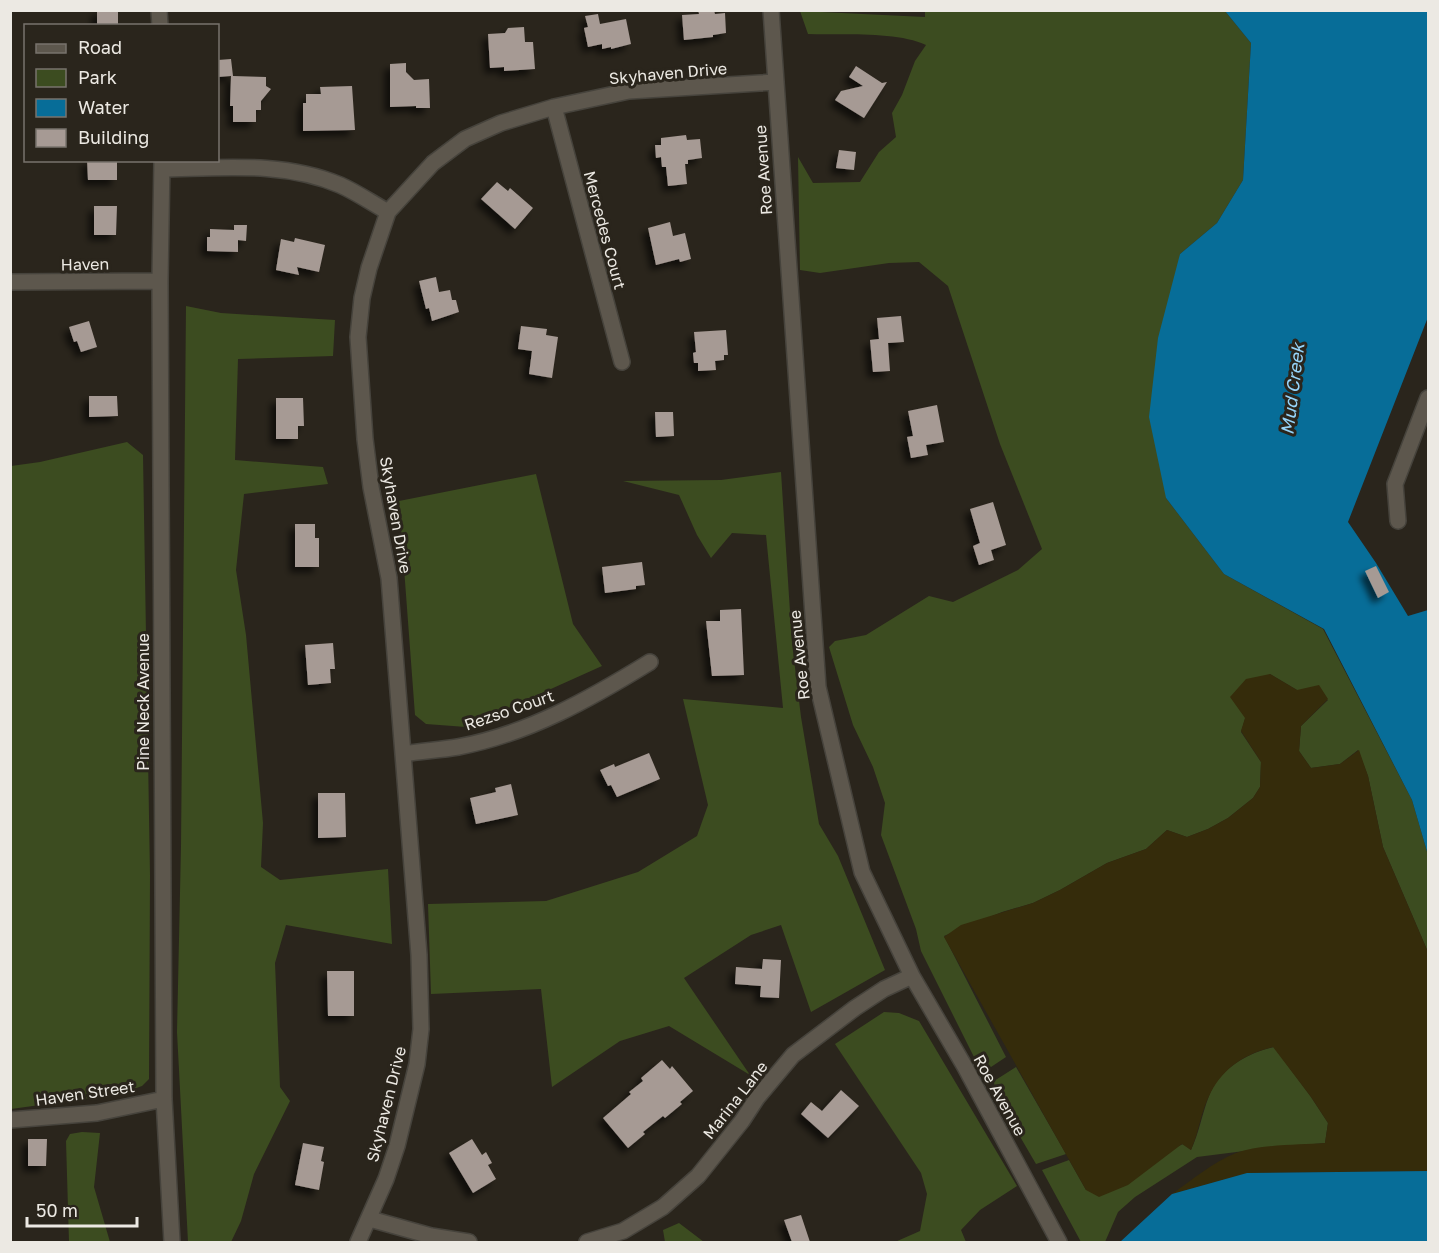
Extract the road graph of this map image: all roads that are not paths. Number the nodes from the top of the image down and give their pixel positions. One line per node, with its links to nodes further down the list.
1 (771, 10): 2 (street, Roe Avenue)
2 (775, 82): 3 (street, Skyhaven Drive); 13 (street, Roe Avenue)
3 (554, 107): 5 (street, Skyhaven Drive); 8 (street, Mercedes Court)
4 (162, 165): 5 (street); 6 (street, Pine Neck Avenue)
5 (388, 212): 12 (street, Skyhaven Drive)
6 (160, 281): 7 (street, Haven); 14 (street, Pine Neck Avenue)
7 (10, 282)
8 (622, 362)
9 (1428, 398): 10 (street)
10 (1398, 521)
11 (650, 662): 12 (street, Rezso Court)
12 (403, 754): 16 (street, Skyhaven Drive)
13 (912, 976): 20 (street, Marina Lane); 21 (street, Roe Avenue)
14 (164, 1099): 15 (street, Haven Street); 17 (street, Pine Neck Avenue)
15 (10, 1120)
16 (369, 1219): 18 (street, Skyhaven Drive); 19 (street)
17 (172, 1242)
18 (358, 1242)
19 (470, 1242)
20 (587, 1242)
21 (1059, 1242)

